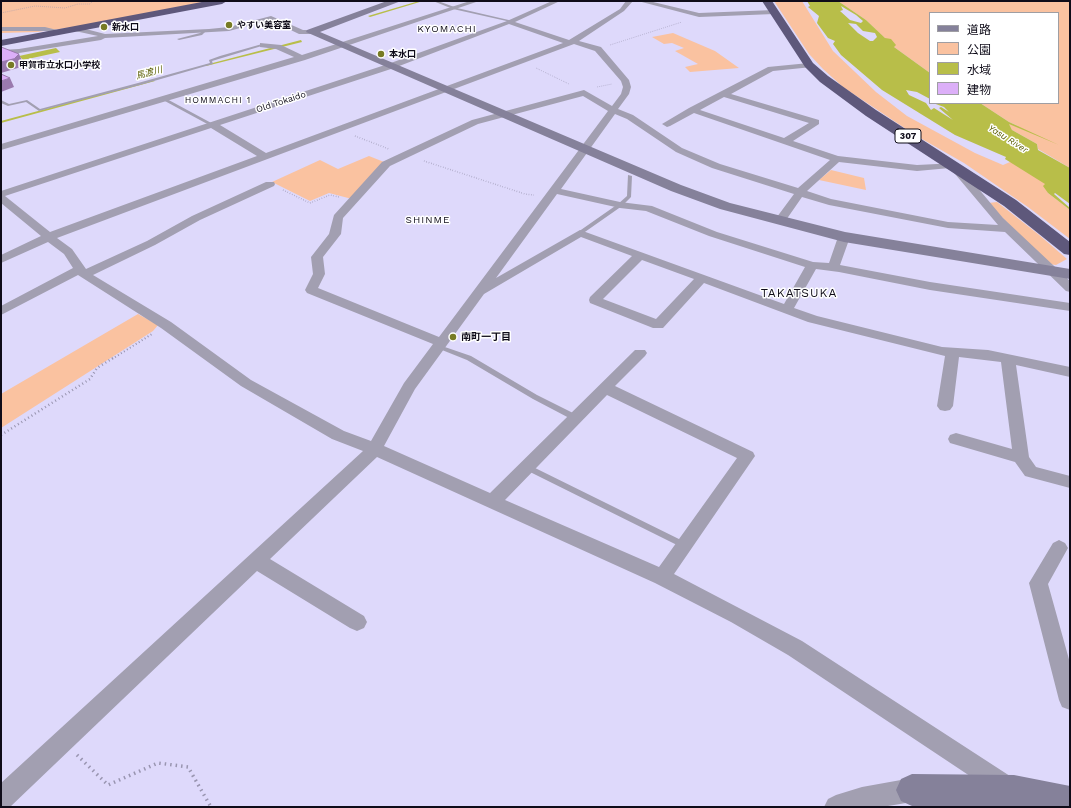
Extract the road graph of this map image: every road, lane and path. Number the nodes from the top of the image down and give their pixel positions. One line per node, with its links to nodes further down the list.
1 (79, 1): 10 (path)
2 (93, 1): 10 (path)
3 (222, 1): 17 (highway)
4 (396, 1): 20 (street)
5 (435, 1): 12 (lane)
6 (476, 1): 12 (street)
7 (557, 1): 15 (street, Old Tokaido)
8 (630, 1): 24 (street)
9 (641, 1): 14 (street)
10 (78, 4): 13 (path)
11 (770, 7): 14 (street); 31 (highway, 307)
12 (455, 8): 15 (lane); 26 (street)
13 (1, 14)
14 (699, 15): 27 (path)
15 (510, 21): 24 (street); 32 (street, Old Tokaido)
16 (1, 28): 19 (street)
17 (78, 29): 19 (highway); 21 (street)
18 (204, 31): 20 (street); 21 (street); 22 (lane)
19 (61, 32): 23 (highway)
20 (311, 32): 26 (street)
21 (105, 36): 28 (street)
22 (179, 39)
23 (1, 42)
24 (571, 42): 27 (street); 30 (street)
25 (263, 45): 29 (street); 38 (lane)
26 (343, 45): 29 (street); 32 (street)
27 (598, 49): 33 (street)
28 (1, 52)
29 (302, 58): 37 (street)
30 (520, 62): 34 (street); 35 (path)
31 (810, 65): 36 (street); 51 (highway, 307)
32 (391, 66): 34 (street); 43 (street, Old Tokaido)
33 (625, 81): 35 (path); 39 (street)
34 (446, 90): 41 (street); 44 (street)
35 (583, 92): 39 (street); 41 (street)
36 (723, 94): 40 (street); 45 (street)
37 (164, 99): 43 (lane); 46 (street)
38 (1, 101)
39 (613, 110): 47 (street); 54 (street)
40 (692, 110): 42 (street); 45 (street)
41 (502, 114): 47 (street); 49 (street)
42 (667, 124)
43 (213, 125): 48 (street); 56 (street, Old Tokaido)
44 (338, 128): 48 (street); 49 (path)
45 (786, 141): 50 (street)
46 (1, 147)
47 (584, 150): 55 (street); 60 (street)
48 (263, 155): 63 (street)
49 (406, 155): 55 (path); 58 (street)
50 (837, 159): 51 (street); 54 (street)
51 (953, 165): 61 (street); 65 (highway, 307)
52 (630, 176): 59 (lane)
53 (270, 184): 58 (path); 71 (street)
54 (800, 192): 60 (street); 61 (street)
55 (551, 193): 59 (street); 75 (street)
56 (1, 194)
57 (1, 198): 63 (street)
58 (354, 201): 80 (street)
59 (620, 205): 62 (lane); 68 (street)
60 (780, 222): 64 (street)
61 (1008, 229): 70 (street)
62 (580, 233): 66 (street); 75 (street)
63 (48, 237): 67 (street); 71 (street)
64 (844, 237): 69 (street); 70 (street)
65 (1070, 250)
66 (640, 256): 73 (street); 73 (street)
67 (1, 259)
68 (812, 265): 69 (street); 77 (street)
69 (833, 268): 76 (street)
70 (1054, 272): 72 (street); 74 (street)
71 (81, 273): 78 (street); 79 (street)
72 (1070, 274)
73 (702, 278): 77 (street)
74 (1070, 288)
75 (478, 294): 80 (street)
76 (1070, 308)
77 (787, 309): 81 (street)
78 (1, 311)
79 (166, 325): 88 (path); 90 (street)
80 (440, 345): 87 (lane); 90 (street)
81 (953, 352): 83 (street); 86 (street)
82 (640, 353): 85 (street)
83 (1008, 360): 84 (street); 91 (street)
84 (1070, 372)
85 (606, 388): 87 (street); 95 (street)
86 (945, 406)
87 (576, 418): 92 (street)
88 (1, 435)
89 (956, 439): 91 (street)
90 (375, 449): 94 (street); 97 (street)
91 (1021, 458): 93 (street)
92 (526, 467): 94 (street); 95 (lane)
93 (1070, 482)
94 (493, 501): 98 (street)
95 (684, 545): 98 (street)
96 (1059, 548): 100 (street)
97 (257, 561): 99 (street); 101 (street)
98 (662, 577): 103 (street)
99 (357, 622)
100 (1070, 700)
101 (63, 741): 104 (street); 106 (path)
102 (912, 790): 103 (street); 107 (street)
103 (1014, 791): 105 (street)
104 (1, 799)
105 (1070, 802)
106 (211, 807)
107 (836, 807)

